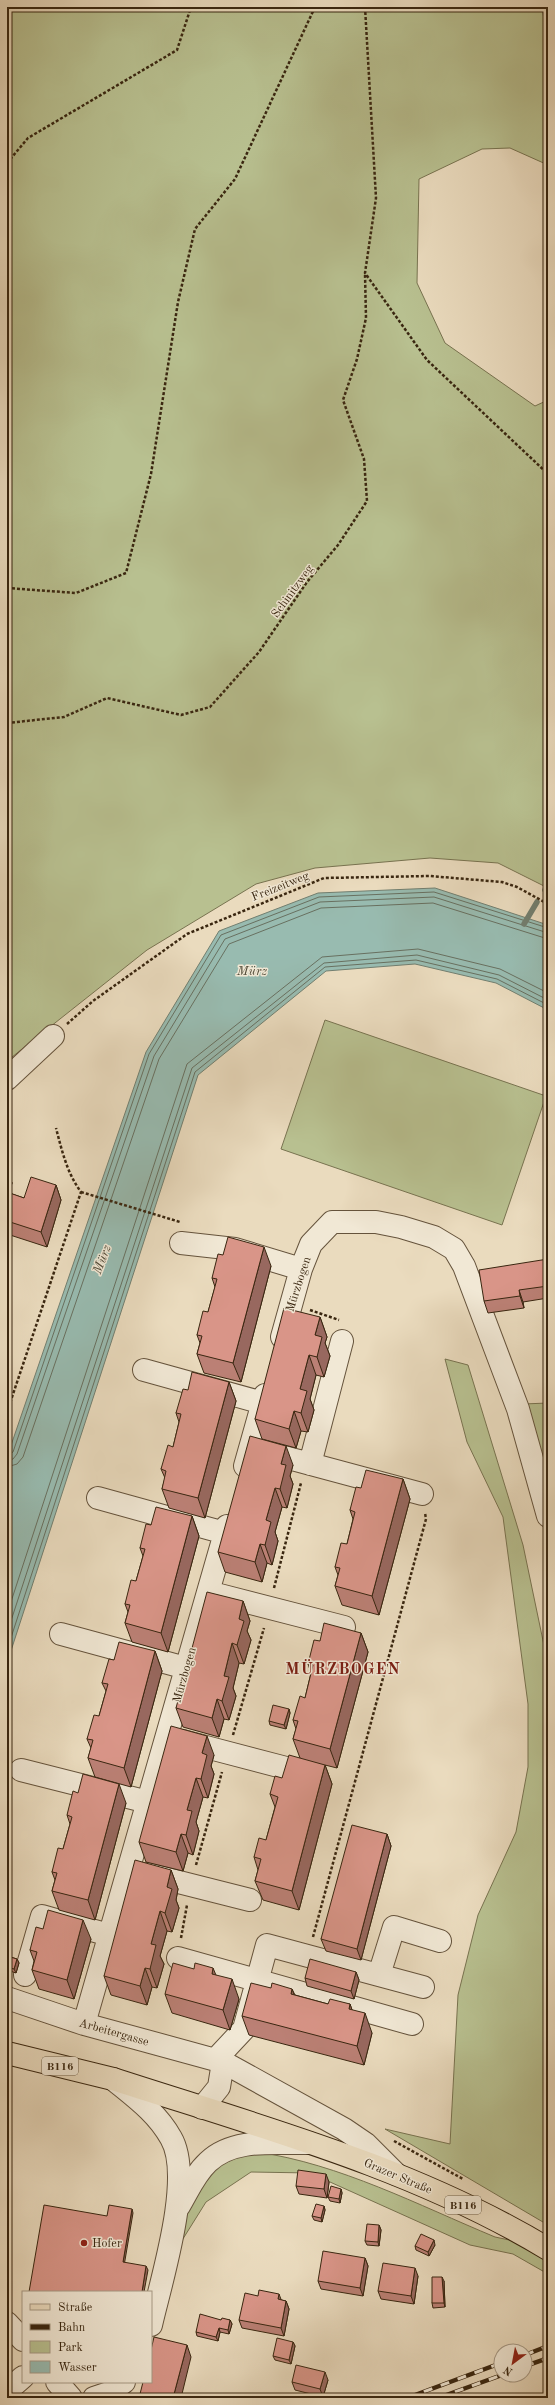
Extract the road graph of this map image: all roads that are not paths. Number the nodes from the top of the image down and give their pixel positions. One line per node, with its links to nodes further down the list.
1 (54, 1036): 2 (street)
2 (7, 1079)
3 (181, 1243): 4 (street)
4 (301, 1269): 7 (street, Mürzbogen); 14 (street, Mürzbogen)
5 (342, 1342): 9 (street)
6 (144, 1370): 7 (street)
7 (263, 1403): 8 (street, Mürzbogen)
8 (250, 1448): 9 (street); 10 (street, Mürzbogen)
9 (308, 1464): 11 (street)
10 (240, 1484)
11 (422, 1494)
12 (98, 1498): 15 (street)
13 (233, 1505): 15 (street, Mürzbogen)
14 (548, 1516)
15 (225, 1533): 16 (street, Mürzbogen)
16 (208, 1592): 17 (street); 19 (street, Mürzbogen)
17 (344, 1627)
18 (61, 1634): 19 (street)
19 (186, 1668): 20 (street, Mürzbogen)
20 (166, 1737): 21 (street); 23 (street, Mürzbogen)
21 (290, 1769)
22 (21, 1770): 23 (street)
23 (148, 1802): 24 (street, Mürzbogen)
24 (128, 1869): 25 (street); 26 (street, Mürzbogen)
25 (250, 1900)
26 (109, 1935): 29 (street); 34 (street, Mürzbogen)
27 (440, 1941): 30 (street)
28 (178, 1958): 31 (street)
29 (25, 1975)
30 (379, 1975): 31 (street); 32 (street)
31 (257, 1980): 35 (street); 37 (street)
32 (422, 1987)
33 (7, 1998): 34 (street, Arbeitergasse)
34 (84, 2024): 37 (street, Arbeitergasse)
35 (412, 2024)
36 (7, 2053): 38 (main road, Grazer Straße / B116)
37 (219, 2061): 39 (street); 41 (street, Arbeitergasse)
38 (113, 2079): 39 (main road, Grazer Straße / B116); 42 (street, Grazer Straße)
39 (202, 2108): 40 (main road, Grazer Straße / B116)
40 (311, 2142): 41 (main road, Grazer Straße / B116); 42 (street, Grazer Straße)
41 (396, 2174): 43 (main road, Grazer Straße / B116)
42 (177, 2210): 44 (street, Grazer Straße)
43 (548, 2249)
44 (152, 2321)
45 (7, 2323): 46 (street)
46 (22, 2339)
47 (22, 2378): 50 (street)
48 (58, 2383): 51 (street)
49 (123, 2383): 52 (street)
50 (7, 2391)
51 (71, 2398)
52 (94, 2398)

